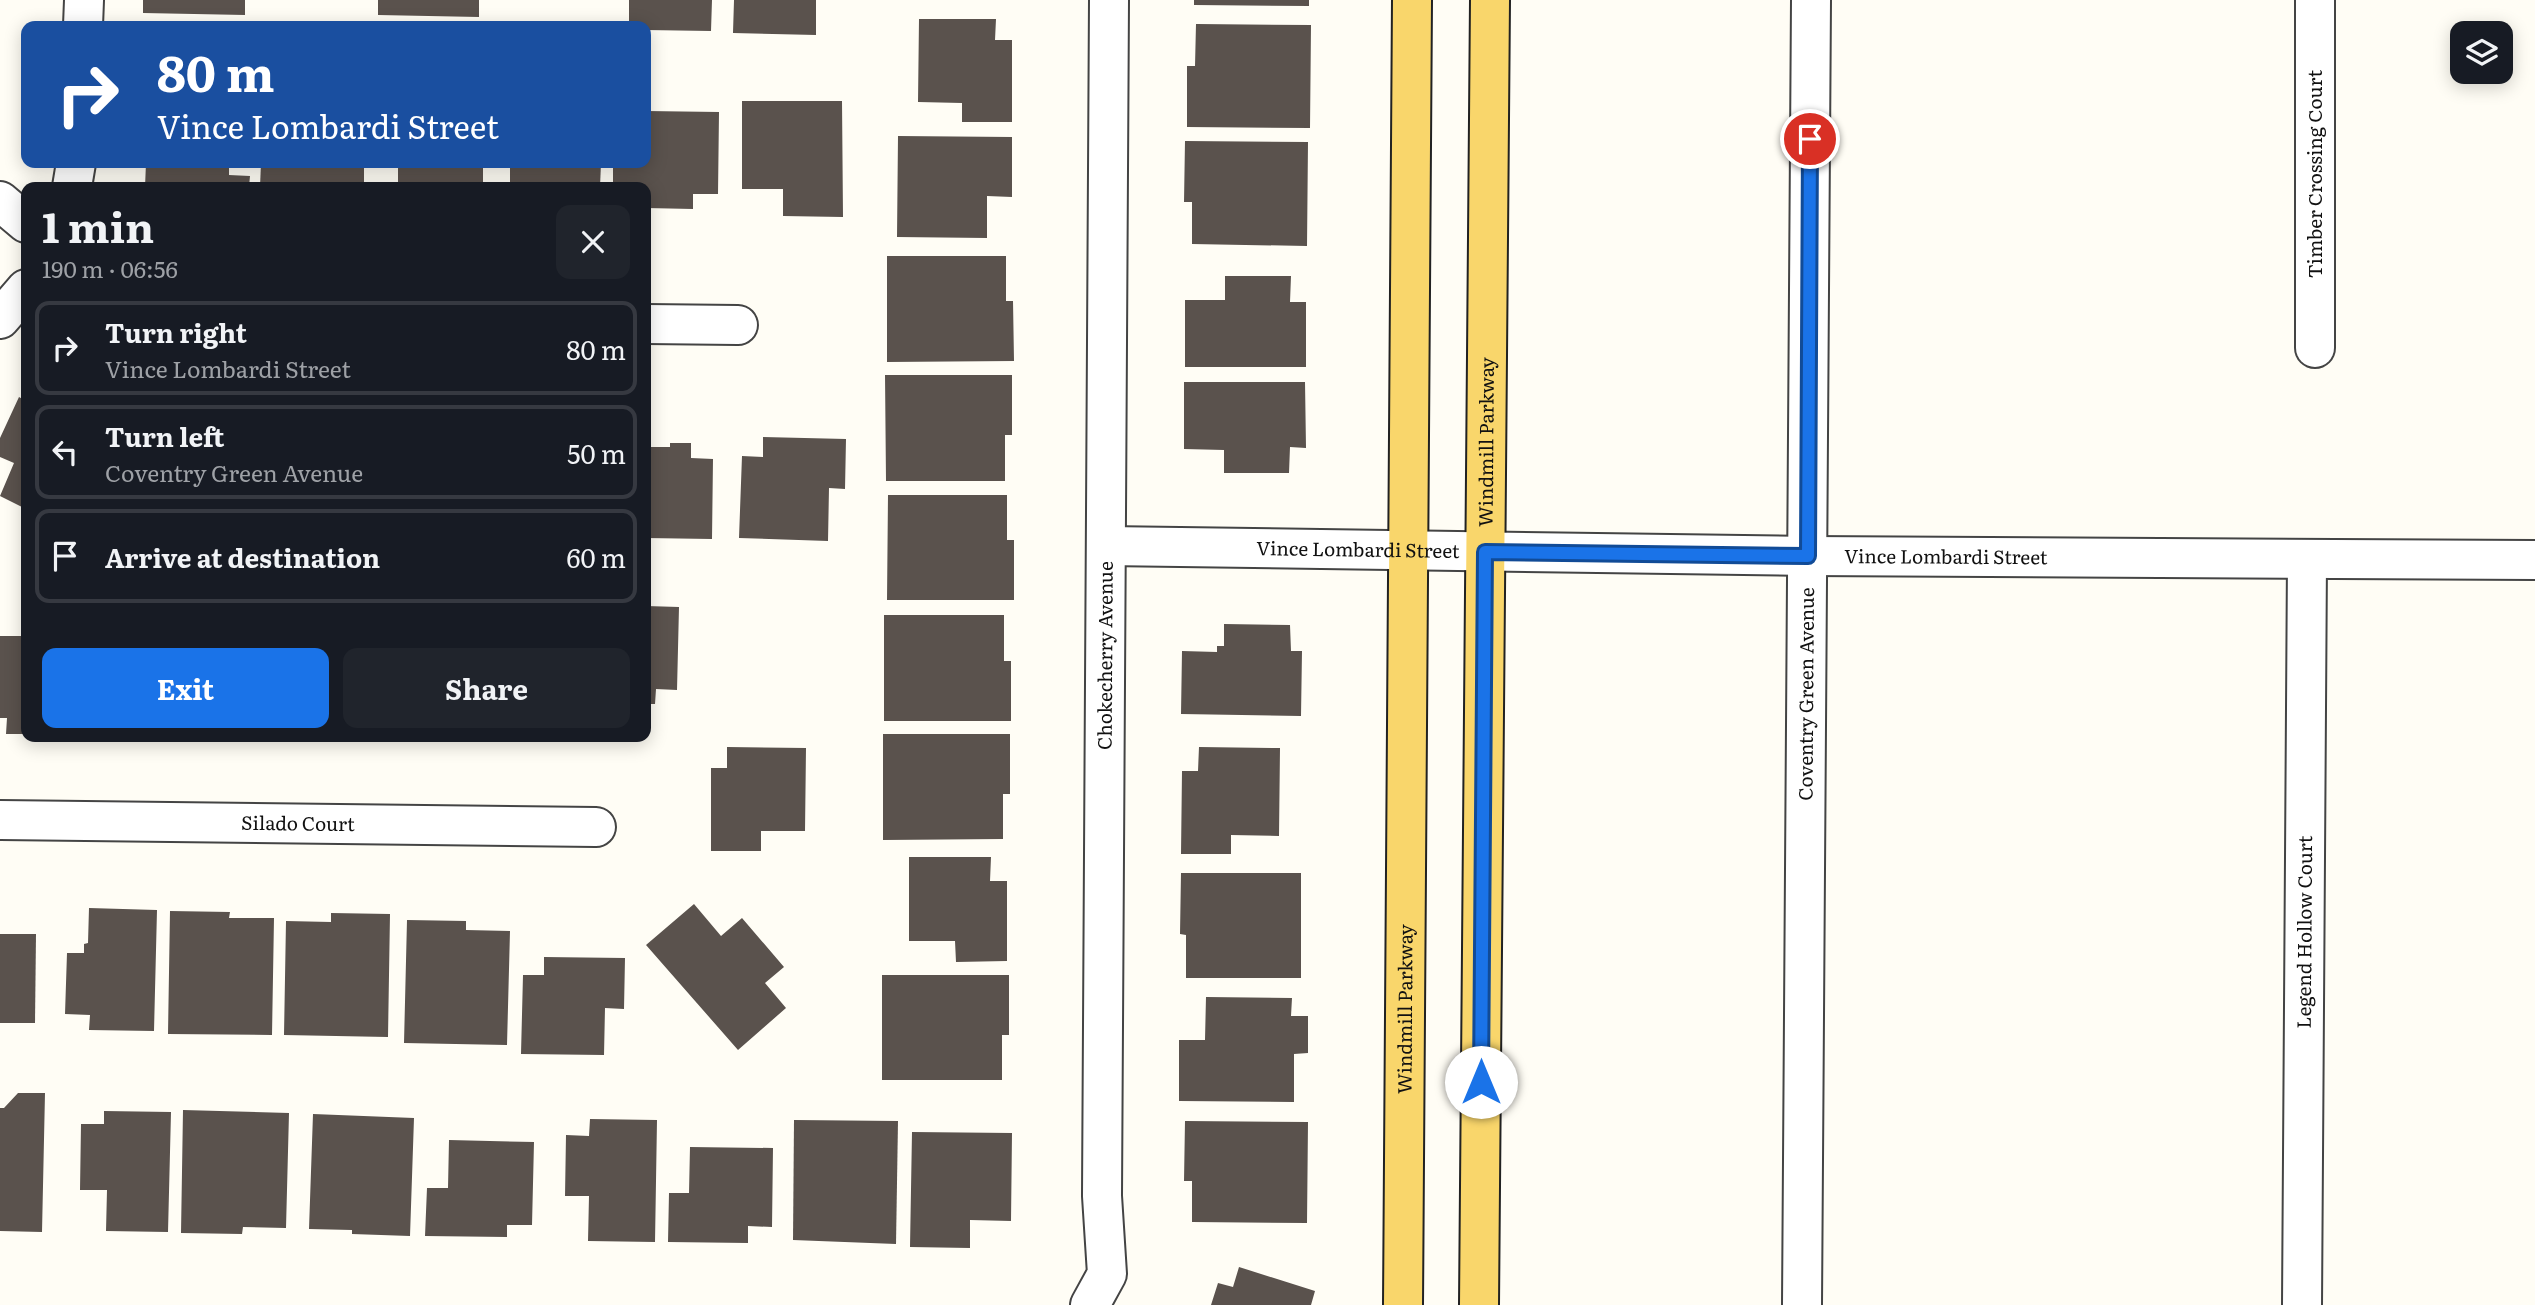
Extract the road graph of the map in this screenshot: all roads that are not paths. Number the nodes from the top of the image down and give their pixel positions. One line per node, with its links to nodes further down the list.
1 (84, 0): 7 (street)
2 (1109, 0): 15 (street, Chokecherry Avenue)
3 (1412, 0): 16 (main road, Windmill Parkway)
4 (1490, 0): 17 (main road, Windmill Parkway)
5 (1811, 0): 18 (street, Coventry Green Avenue)
6 (2315, 0): 14 (street, Timber Crossing Court)
7 (83, 21)
8 (0, 201): 9 (street)
9 (21, 219)
10 (21, 295): 11 (street)
11 (0, 319)
12 (651, 324): 13 (street)
13 (738, 326)
14 (2315, 348)
15 (1106, 546): 16 (street, Vince Lombardi Street); 23 (street, Chokecherry Avenue)
16 (1409, 551): 17 (street, Vince Lombardi Street); 24 (main road, Windmill Parkway)
17 (1485, 552): 18 (street, Vince Lombardi Street); 25 (main road, Windmill Parkway)
18 (1808, 556): 19 (street, Vince Lombardi Street); 26 (street, Coventry Green Avenue)
19 (2307, 559): 20 (street, Vince Lombardi Street); 27 (street, Legend Hollow Court)
20 (2535, 560)
21 (0, 820): 22 (street, Silado Court)
22 (596, 827)
23 (1090, 1305)
24 (1403, 1305)
25 (1479, 1305)
26 (1802, 1305)
27 (2302, 1305)

